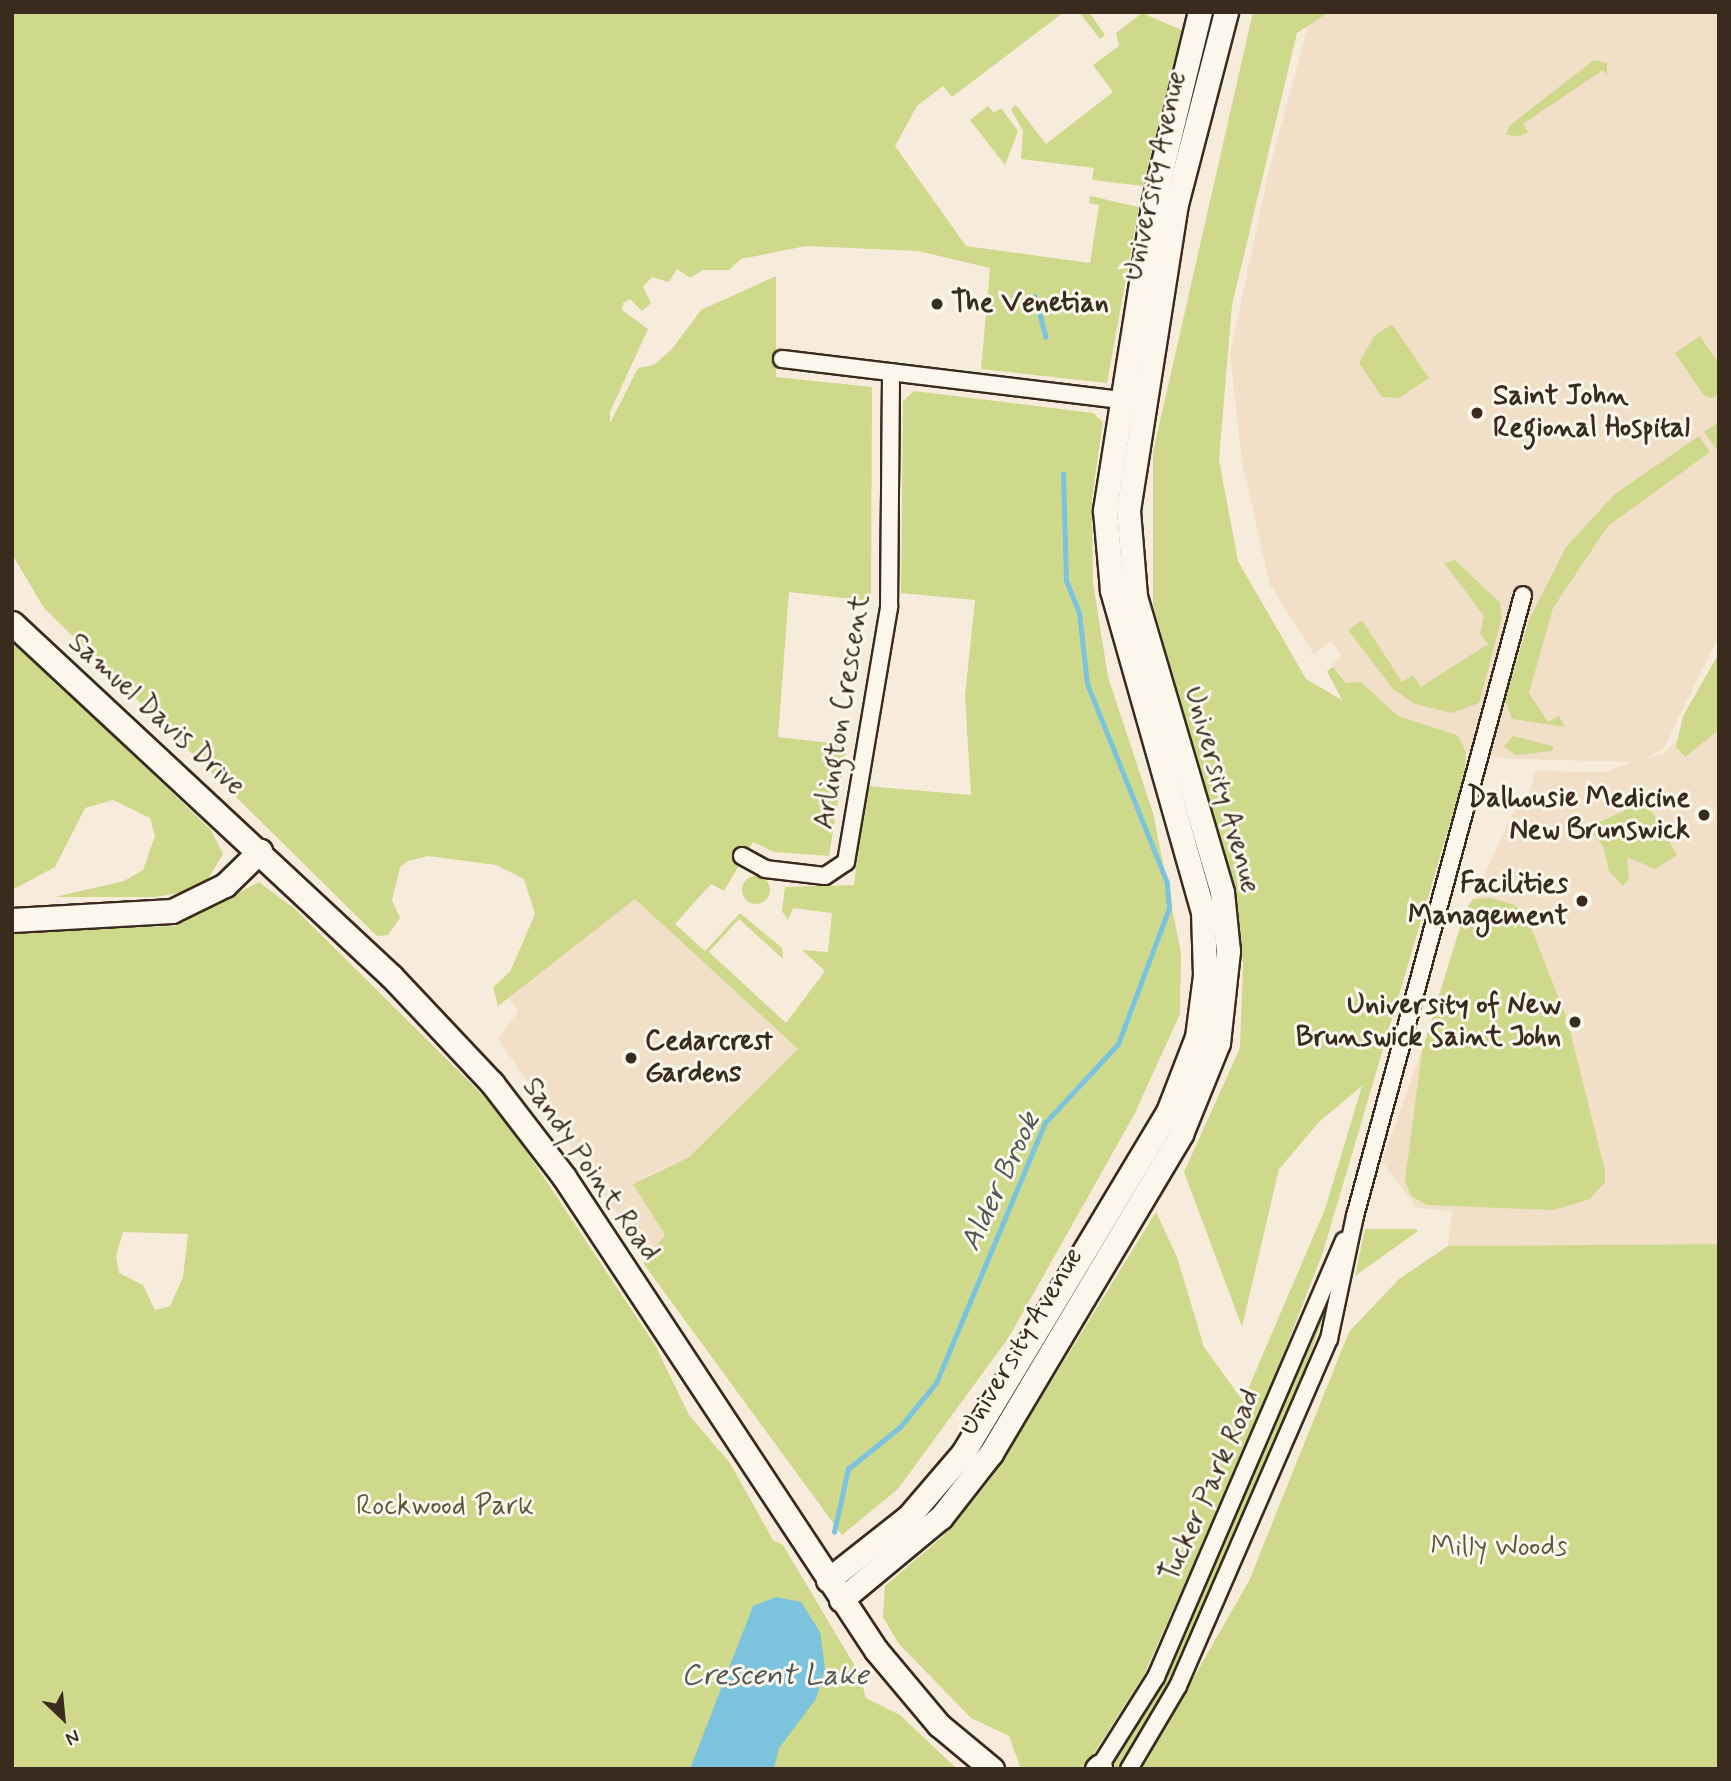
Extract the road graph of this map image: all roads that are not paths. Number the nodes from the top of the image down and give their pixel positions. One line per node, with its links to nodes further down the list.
1 (1200, 12): 5 (main road, University Avenue)
2 (1226, 12): 6 (main road, University Avenue)
3 (782, 359): 4 (street)
4 (891, 372): 5 (street); 10 (street, Arlington Crescent)
5 (1120, 400): 6 (street); 13 (main road, University Avenue)
6 (1143, 402): 14 (main road, University Avenue)
7 (1523, 595): 12 (street, Tucker Park Road)
8 (12, 623): 9 (main road, Samuel Davis Drive)
9 (260, 851): 11 (main road); 13 (main road, Sandy Point Road)
10 (742, 856)
11 (12, 920)
12 (1355, 1216): 16 (street, Tucker Park Road); 17 (street, Tucker Park Road)
13 (828, 1580): 14 (main road, Sandy Point Road)
14 (841, 1600): 15 (main road, Sandy Point Road)
15 (990, 1766)
16 (1098, 1768)
17 (1129, 1769)

